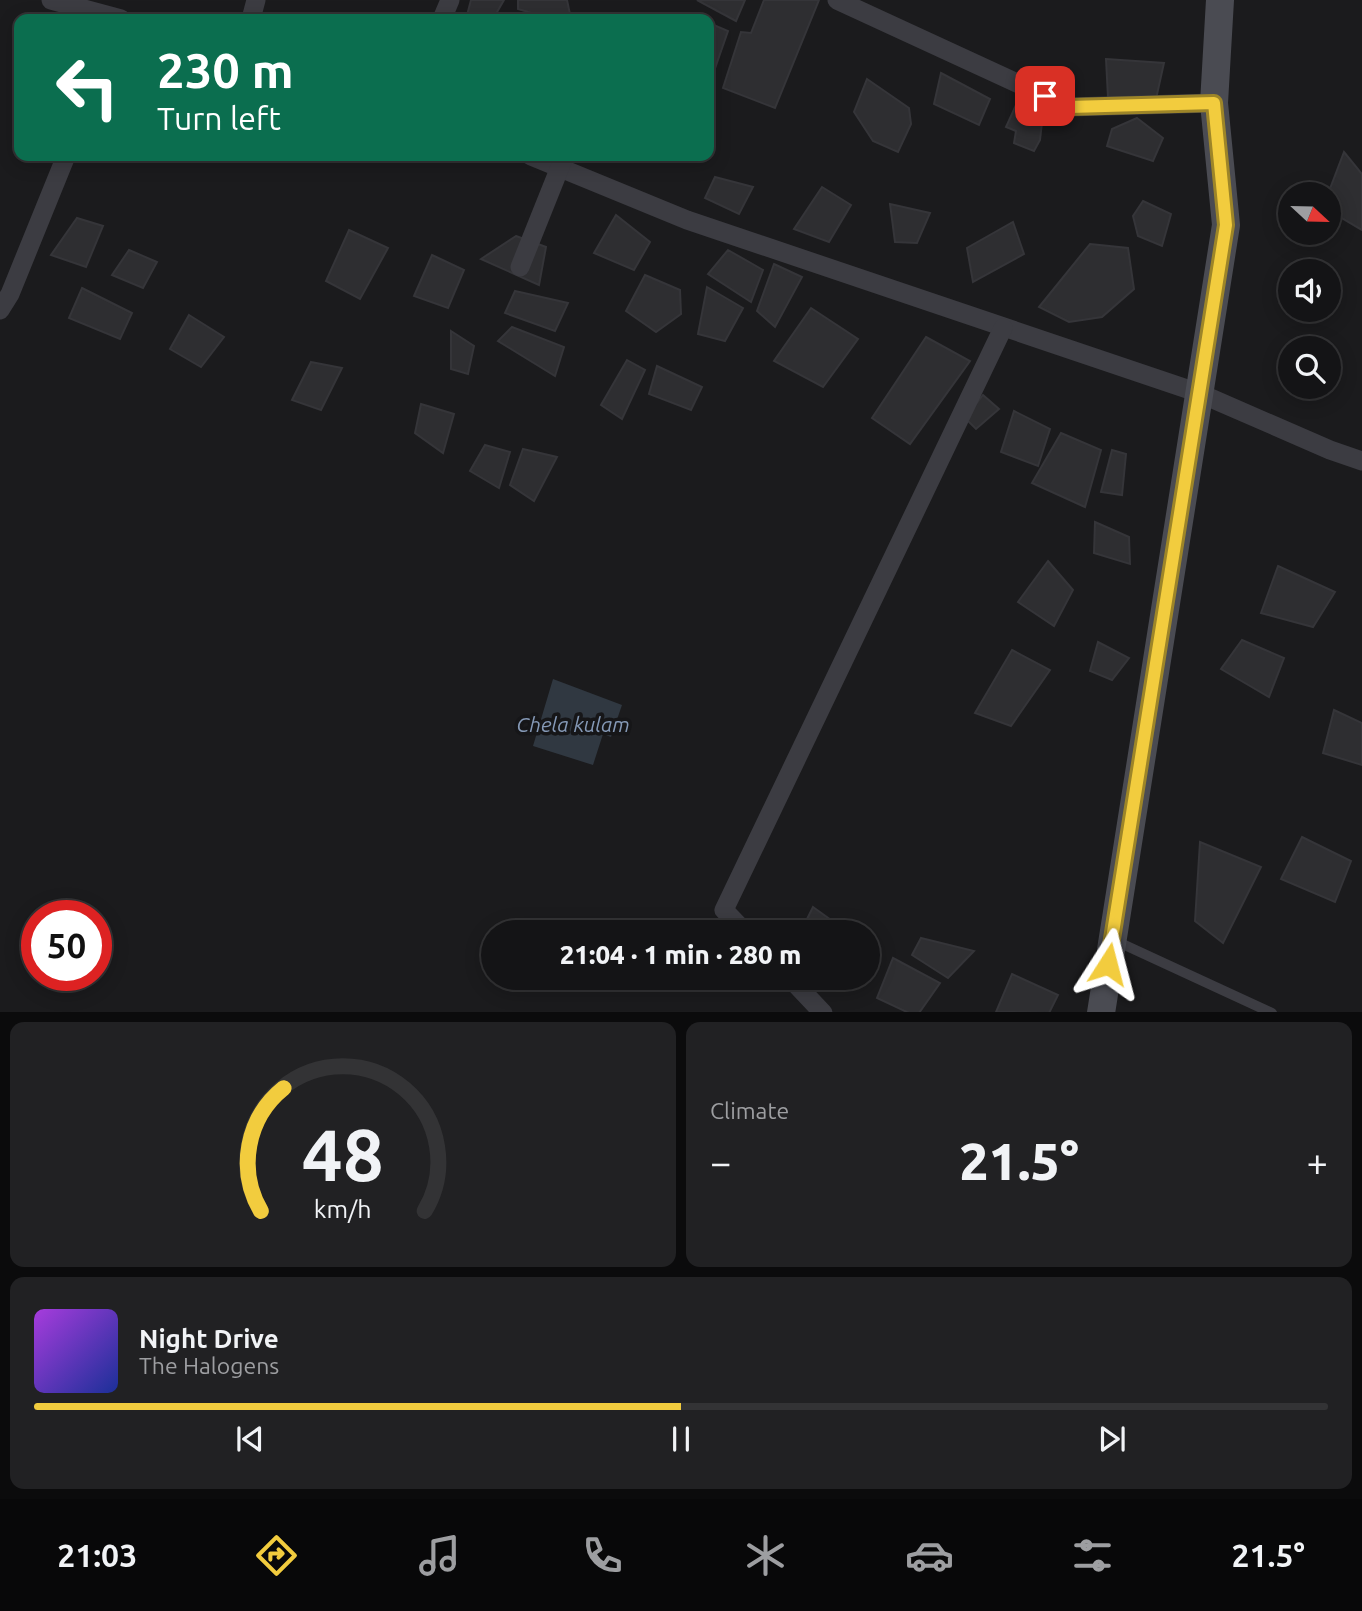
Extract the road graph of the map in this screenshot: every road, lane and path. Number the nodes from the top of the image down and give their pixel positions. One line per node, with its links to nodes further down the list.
1 (51, 0): 4 (street)
2 (837, 0): 5 (street)
3 (1220, 0): 5 (main road)
4 (103, 14)
5 (1214, 103): 11 (main road)
6 (64, 161): 9 (street)
7 (563, 162): 8 (street); 10 (street)
8 (520, 267)
9 (0, 310)
10 (1003, 328): 11 (street); 13 (street)
11 (1199, 393): 12 (street); 14 (main road)
12 (1362, 461)
13 (734, 920)
14 (1112, 940): 17 (main road); 18 (lane)
15 (801, 990): 16 (street)
16 (822, 1012)
17 (1101, 1012)
18 (1270, 1012)

